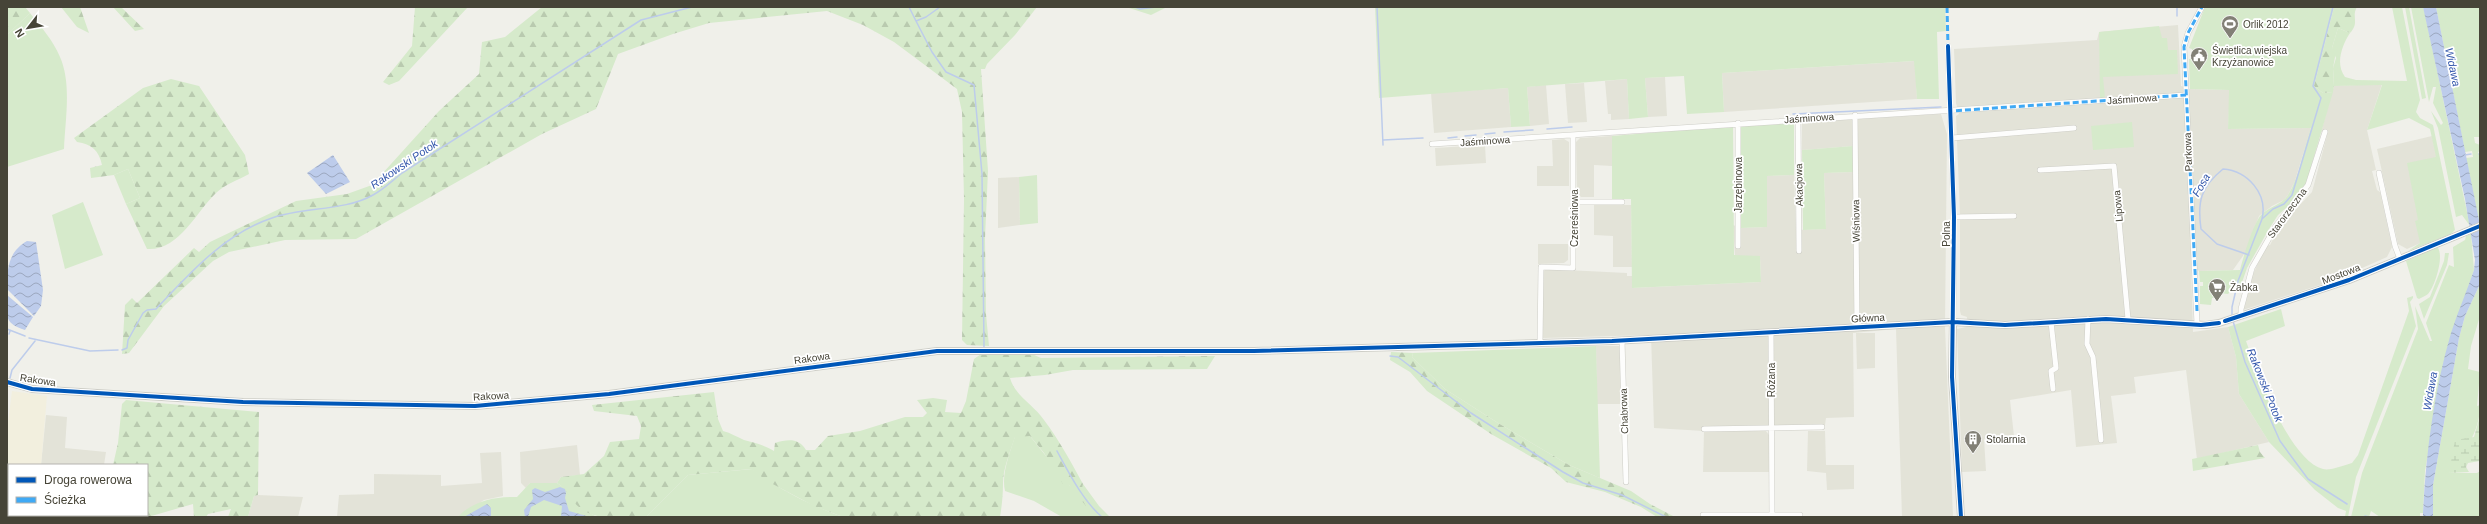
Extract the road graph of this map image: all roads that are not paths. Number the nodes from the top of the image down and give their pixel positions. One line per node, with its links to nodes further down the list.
1 (2202, 7): 3 (street, Parkowa)
2 (1948, 46): 4 (street, Polna)
3 (2186, 95): 4 (street, Jaśminowa); 28 (street, Parkowa)
4 (1951, 111): 5 (street, Jaśminowa); 11 (street, Polna)
5 (1855, 115): 6 (street, Jaśminowa); 29 (street, Wiśniowa)
6 (1798, 119): 7 (street, Jaśminowa); 21 (street, Akacjowa)
7 (1738, 123): 10 (street, Jaśminowa); 20 (street, Jarzębinowa)
8 (2074, 128): 11 (street)
9 (2325, 132): 23 (street, Starorzeczna)
10 (1573, 135): 12 (street, Jaśminowa); 15 (street, Czereśniowa)
11 (1952, 138): 18 (street, Polna)
12 (1432, 144)
13 (2040, 170): 25 (street, Lipowa)
14 (2379, 173): 22 (street)
15 (1574, 202): 16 (street); 32 (street, Czereśniowa)
16 (1622, 202)
17 (2014, 216): 18 (street, Polna)
18 (1954, 217): 26 (street, Polna)
19 (2480, 226): 22 (street, Mostowa)
20 (1738, 246)
21 (1799, 251)
22 (2400, 259): 23 (street, Mostowa)
23 (2239, 317): 28 (street, Mostowa)
24 (2088, 319): 25 (street, Główna); 27 (street, Główna); 38 (street)
25 (2128, 319): 28 (street, Główna)
26 (1953, 322): 27 (street, Główna); 29 (street, Główna); 43 (street, Polna)
27 (2050, 322): 34 (street)
28 (2197, 324)
29 (1857, 327): 30 (street, Główna)
30 (1771, 332): 31 (street, Główna); 37 (street, Różana)
31 (1622, 340): 32 (street, Główna); 39 (street, Chabrowa)
32 (1540, 343): 33 (street, Rakowa)
33 (7, 382)
34 (2053, 389)
35 (1822, 427): 37 (street)
36 (1704, 428): 37 (street)
37 (1771, 428): 41 (street, Różana)
38 (2101, 440)
39 (1626, 482)
40 (1703, 515): 41 (street)
41 (1772, 515): 42 (street)
42 (1800, 515)
43 (1961, 517)

